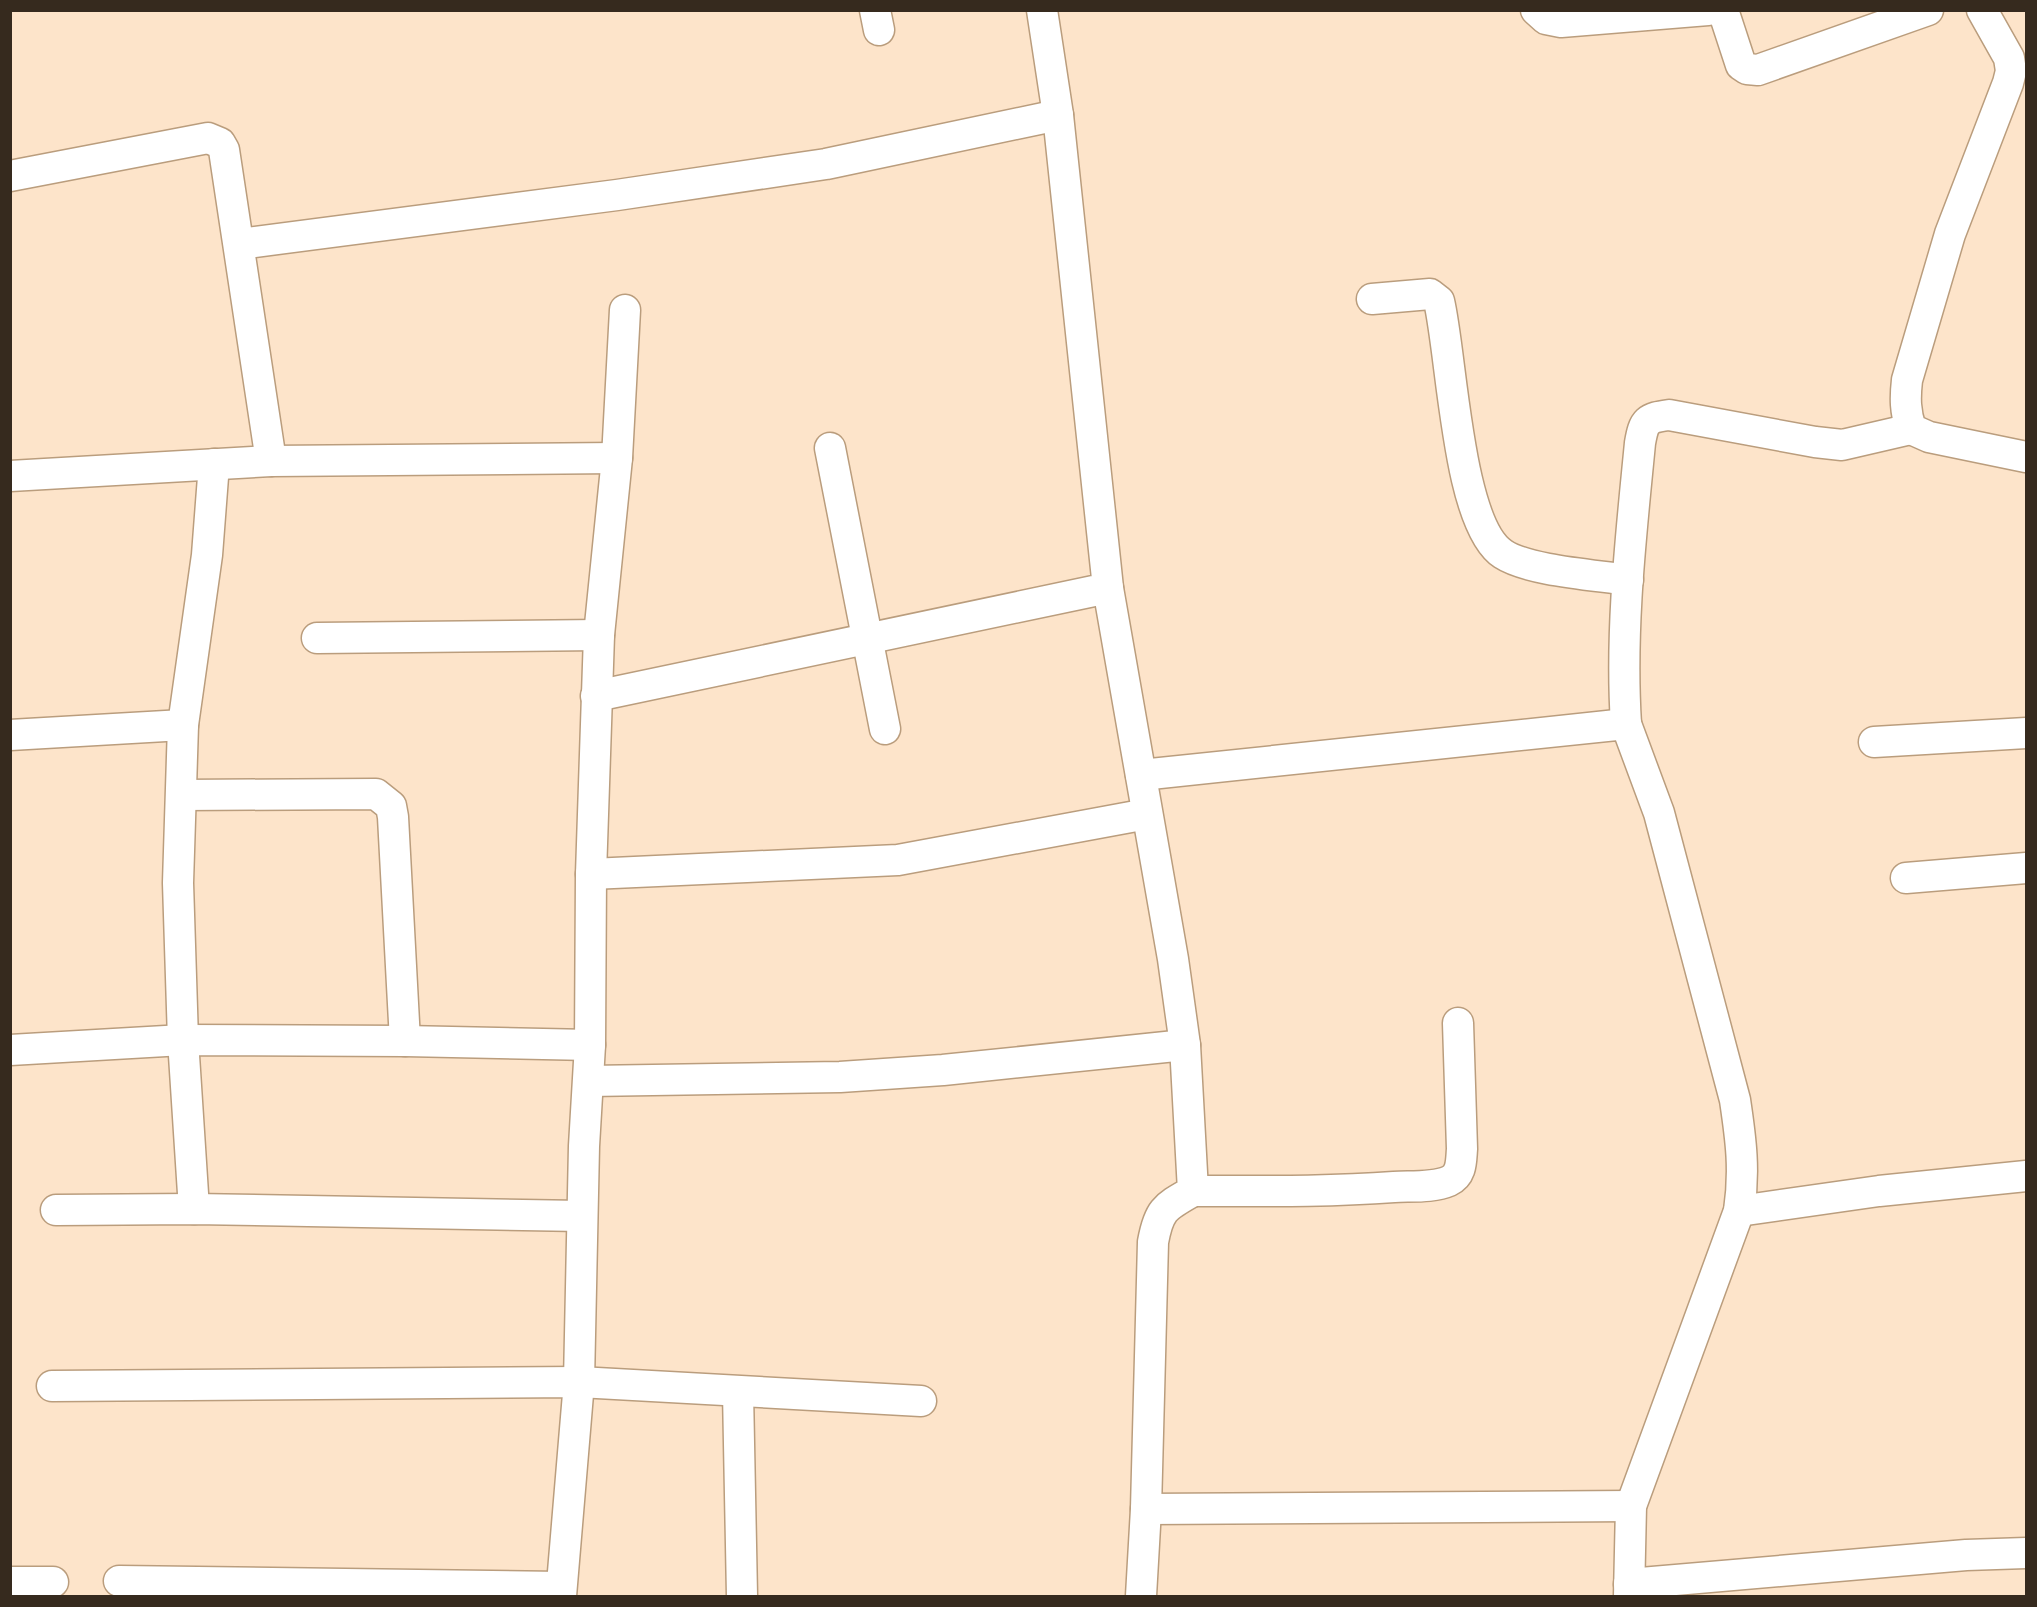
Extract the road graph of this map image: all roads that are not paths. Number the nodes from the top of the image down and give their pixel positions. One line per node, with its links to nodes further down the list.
1 (1042, 10): 7 (street)
2 (1536, 10): 3 (street)
3 (1708, 10)
4 (1723, 10): 5 (street)
5 (1928, 10)
6 (1982, 10): 12 (street)
7 (1058, 115): 9 (street); 20 (street)
8 (10, 176): 9 (street)
9 (239, 244): 16 (street)
10 (1372, 299): 19 (street)
11 (625, 310): 15 (street)
12 (1911, 429): 14 (street); 19 (street)
13 (830, 448): 23 (street)
14 (2026, 457)
15 (617, 458): 16 (street); 21 (street)
16 (272, 461): 17 (street)
17 (214, 464): 18 (street); 26 (street)
18 (10, 476)
19 (1628, 580): 25 (street)
20 (1108, 588): 23 (street); 31 (street)
21 (598, 635): 22 (street); 24 (street)
22 (317, 638)
23 (869, 639): 24 (street); 27 (street)
24 (596, 696): 35 (street)
25 (1626, 724): 31 (street); 48 (street)
26 (183, 725): 29 (street); 32 (street)
27 (885, 729)
28 (2026, 733): 30 (street)
29 (10, 735)
30 (1874, 742)
31 (1141, 776): 33 (street)
32 (182, 795): 38 (street); 39 (street)
33 (1147, 814): 35 (street); 41 (street)
34 (2026, 868): 36 (street)
35 (591, 874): 40 (street)
36 (1906, 878)
37 (1458, 1023): 45 (street)
38 (183, 1040): 39 (street); 42 (street); 46 (street)
39 (405, 1041): 40 (street)
40 (590, 1045): 43 (street)
41 (1185, 1045): 43 (street); 45 (street)
42 (10, 1050)
43 (589, 1081): 49 (street)
44 (2026, 1176): 48 (street)
45 (1193, 1191): 55 (street)
46 (194, 1209): 47 (street); 49 (street)
47 (56, 1210)
48 (1739, 1211): 54 (street)
49 (582, 1216): 50 (street)
50 (579, 1382): 51 (street); 52 (street); 61 (street)
51 (52, 1386)
52 (738, 1392): 53 (street); 62 (street)
53 (921, 1401)
54 (1631, 1506): 55 (street); 60 (street)
55 (1146, 1509): 63 (street)
56 (2026, 1553): 60 (street)
57 (10, 1581): 59 (street)
58 (119, 1581): 61 (street)
59 (53, 1582)
60 (1629, 1590)
61 (561, 1592)
62 (742, 1596)
63 (1140, 1596)

